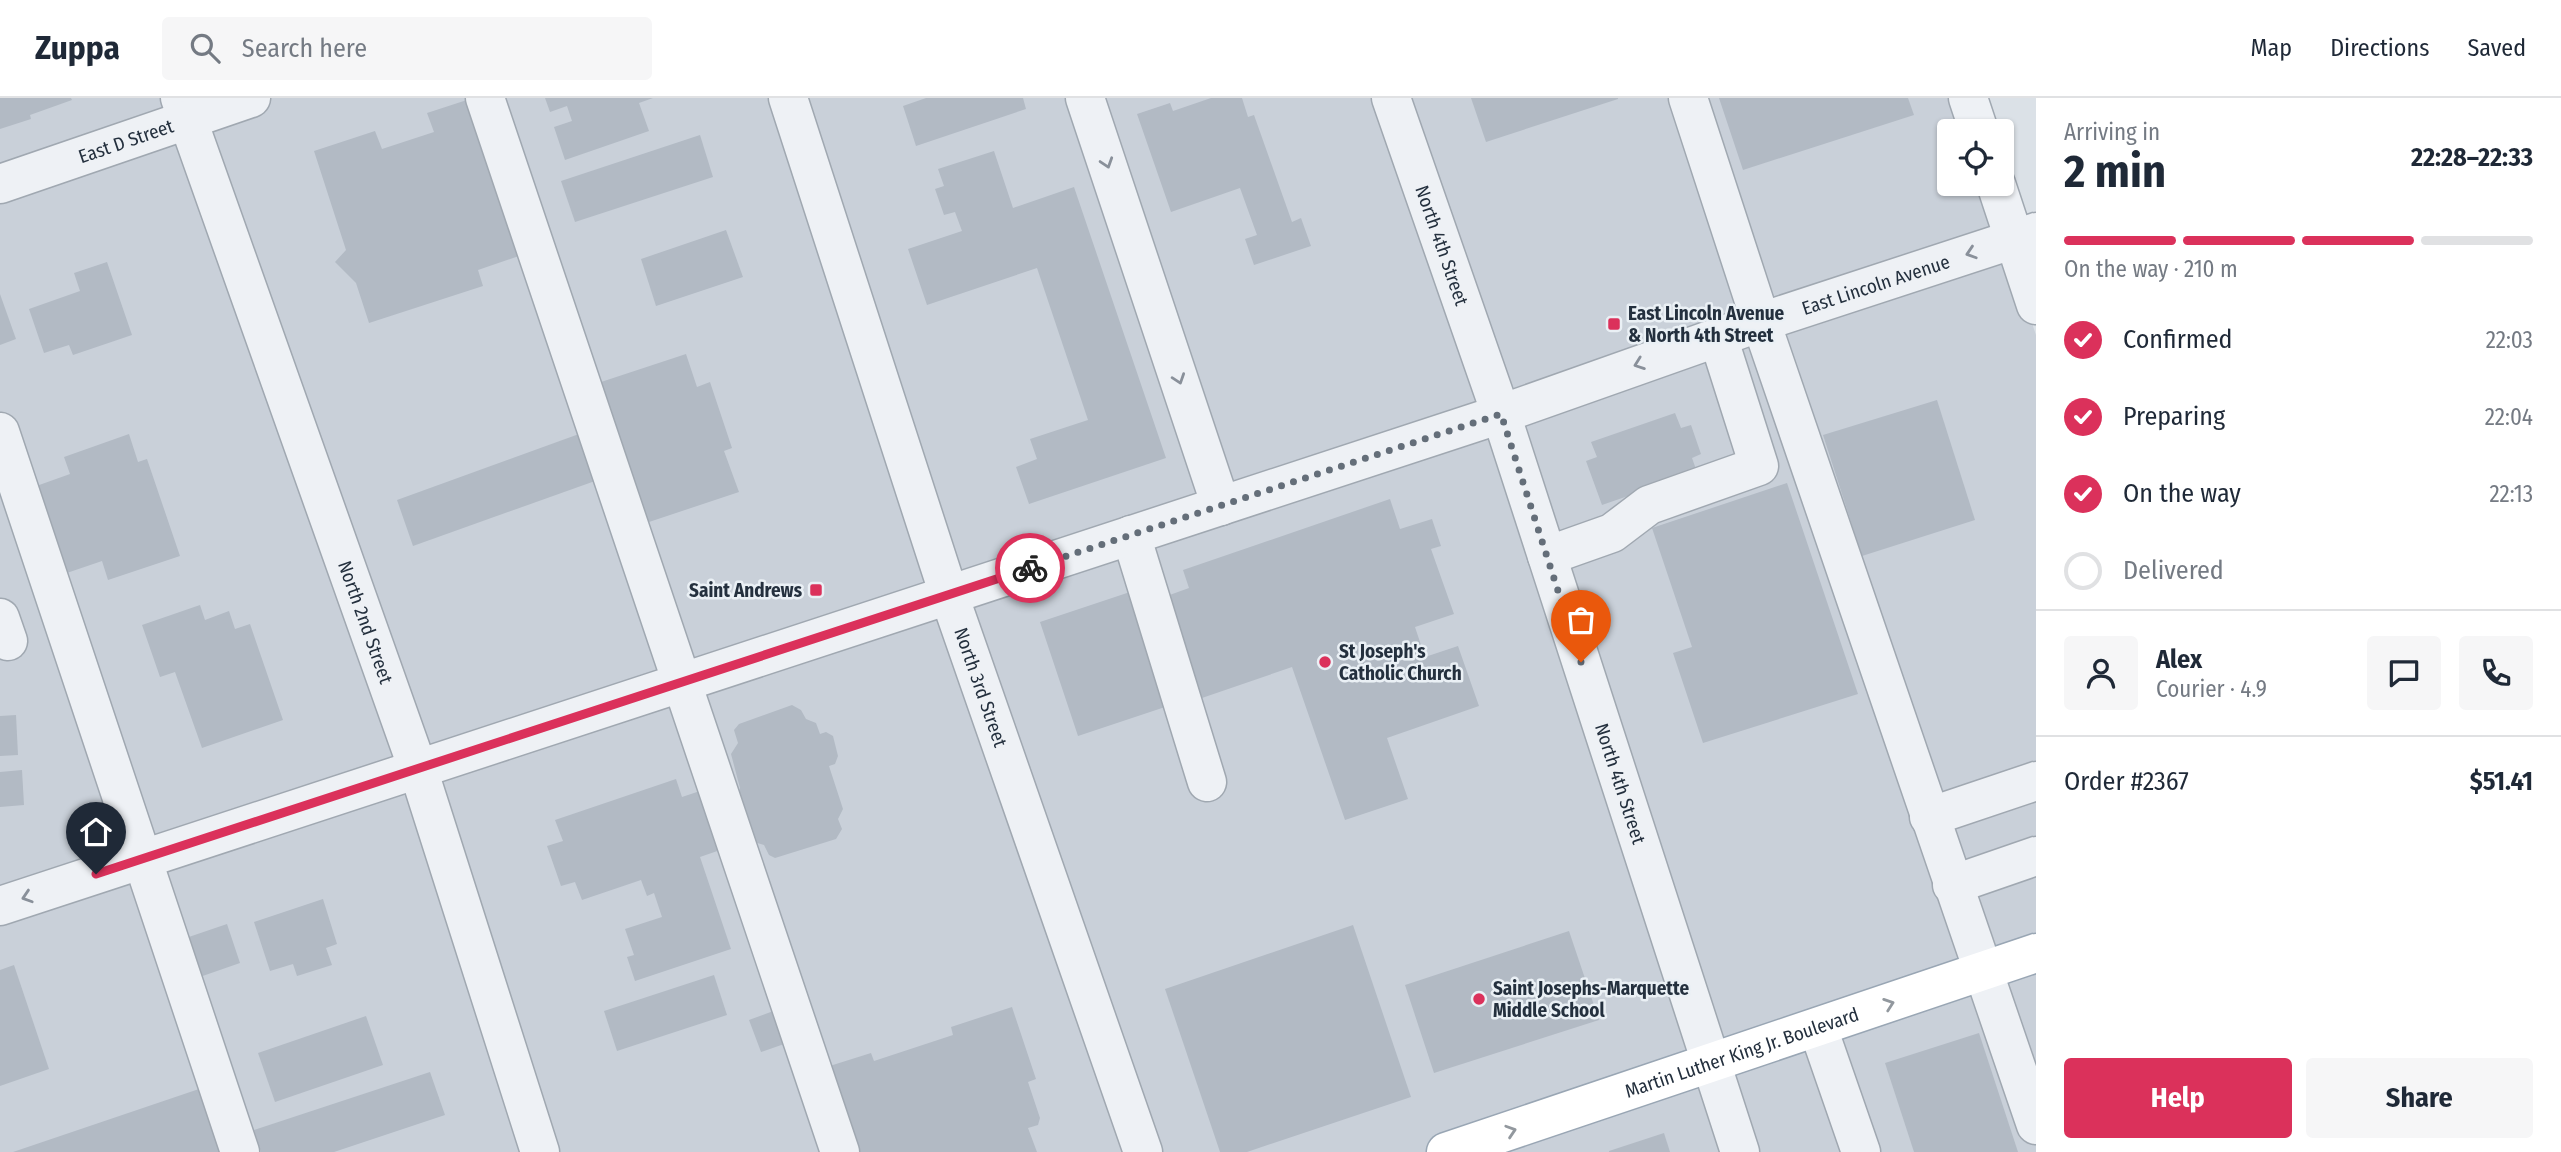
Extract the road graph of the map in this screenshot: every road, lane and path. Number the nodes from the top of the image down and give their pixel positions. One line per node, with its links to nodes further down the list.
1 (251, 98): 8 (street, East D Street)
2 (485, 98): 22 (street)
3 (788, 98): 21 (street, North 3rd Street)
4 (1085, 98): 18 (street, one-way to 18)
5 (1391, 98): 16 (street, North 4th Street)
6 (1688, 98): 14 (street)
7 (1968, 98): 9 (street)
8 (184, 109): 10 (street, East D Street); 23 (street, North 2nd Street)
9 (1975, 119)
10 (0, 184)
11 (2003, 196): 12 (street)
12 (2025, 236): 13 (street); 14 (street, East Lincoln Avenue, one-way to 14)
13 (2036, 305)
14 (1760, 321): 15 (street, East Lincoln Avenue); 26 (street)
15 (1718, 337): 16 (street, East Lincoln Avenue, one-way to 16); 20 (street)
16 (1501, 414): 18 (street, East Lincoln Avenue); 20 (street, North 4th Street)
17 (0, 432): 28 (street)
18 (1221, 506): 19 (street, East Lincoln Avenue)
19 (1131, 535): 21 (street, East Lincoln Avenue); 25 (street)
20 (1547, 556): 35 (street, North 4th Street)
21 (949, 595): 22 (street, East Lincoln Avenue); 40 (street, North 3rd Street)
22 (680, 683): 23 (street, East Lincoln Avenue); 39 (street)
23 (418, 769): 28 (street, East Lincoln Avenue); 38 (street, North 2nd Street)
24 (2036, 781): 26 (street)
25 (1207, 782)
26 (1929, 817): 29 (street)
27 (2036, 856): 29 (street)
28 (144, 859): 30 (street, East Lincoln Avenue, one-way to 30); 37 (street)
29 (1952, 885): 32 (street)
30 (0, 906)
31 (2036, 953): 32 (main road, Martin Luther King Jr. Boulevard)
32 (1982, 972): 33 (main road, Martin Luther King Jr. Boulevard, one-way to 32); 34 (street)
33 (1818, 1028): 35 (main road, Martin Luther King Jr. Boulevard); 43 (street)
34 (2025, 1061): 36 (street)
35 (1711, 1065): 41 (main road, Martin Luther King Jr. Boulevard, one-way to 35); 42 (street, North 4th Street)
36 (2036, 1125)
37 (240, 1152)
38 (540, 1152)
39 (840, 1152)
40 (1143, 1152)
41 (1446, 1152)
42 (1740, 1152)
43 (1861, 1152)

